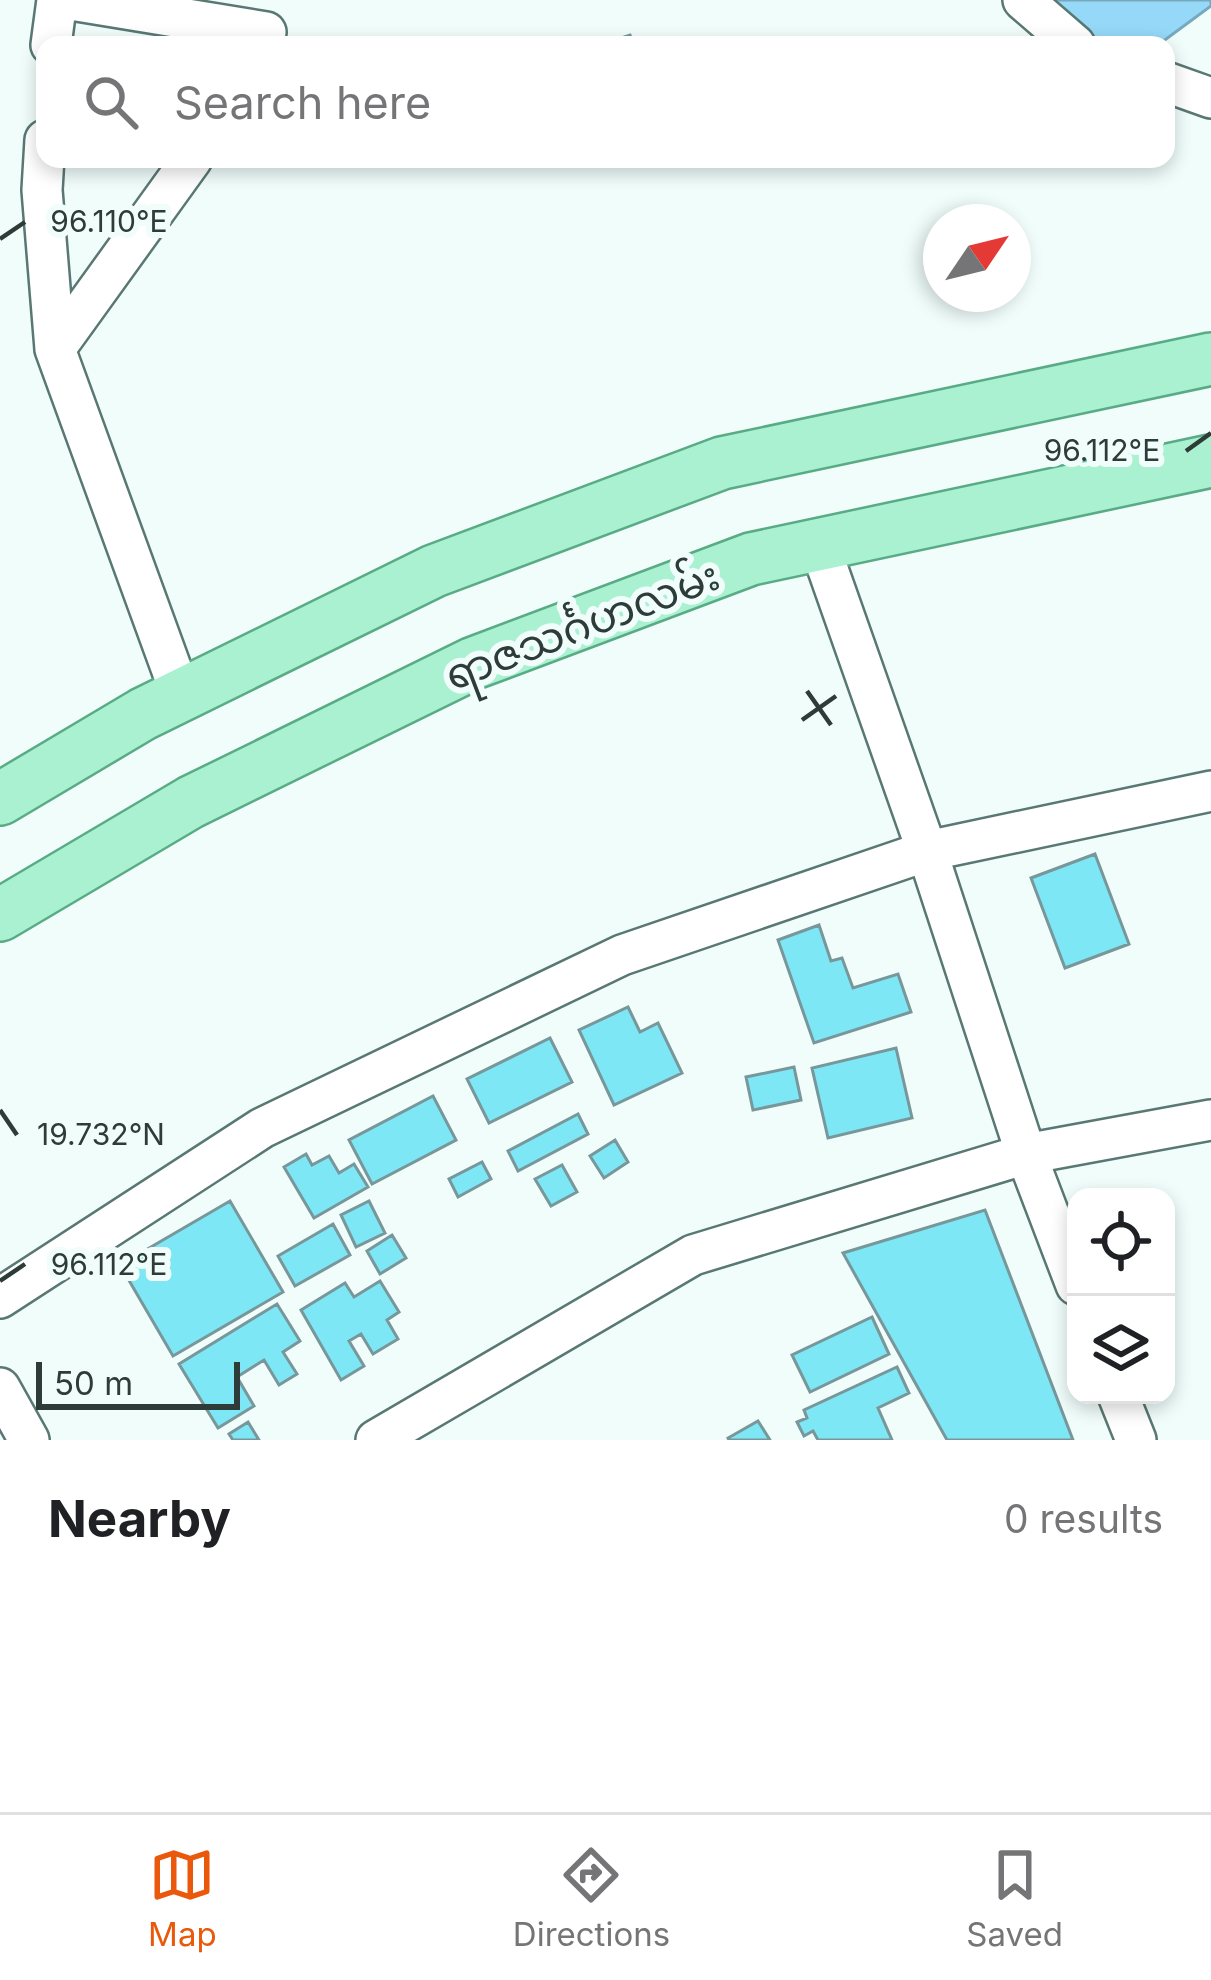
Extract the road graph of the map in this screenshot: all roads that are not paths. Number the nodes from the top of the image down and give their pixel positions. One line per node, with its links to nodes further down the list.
1 (57, 0): 5 (street)
2 (71, 0): 4 (street)
3 (1023, 0): 6 (street)
4 (267, 26)
5 (52, 36)
6 (1065, 36)
7 (1175, 85): 8 (street)
8 (1211, 98)
9 (43, 168): 11 (street)
10 (186, 168): 11 (street)
11 (55, 349): 15 (street)
12 (1211, 358): 15 (main road)
13 (1211, 461): 14 (main road, ရာဇသင်္ဂဟလမ်း)
14 (818, 544): 18 (street); 19 (main road, ရာဇသင်္ဂဟလမ်း)
15 (182, 695): 17 (main road)
16 (1211, 791): 18 (street)
17 (0, 799)
18 (927, 851): 21 (street); 23 (street)
19 (0, 915)
20 (1211, 1120): 21 (street)
21 (1025, 1154): 22 (street); 27 (street)
22 (1067, 1262)
23 (0, 1298)
24 (0, 1388): 26 (street)
25 (1122, 1404): 28 (street)
26 (29, 1440)
27 (376, 1440)
28 (1136, 1440)

